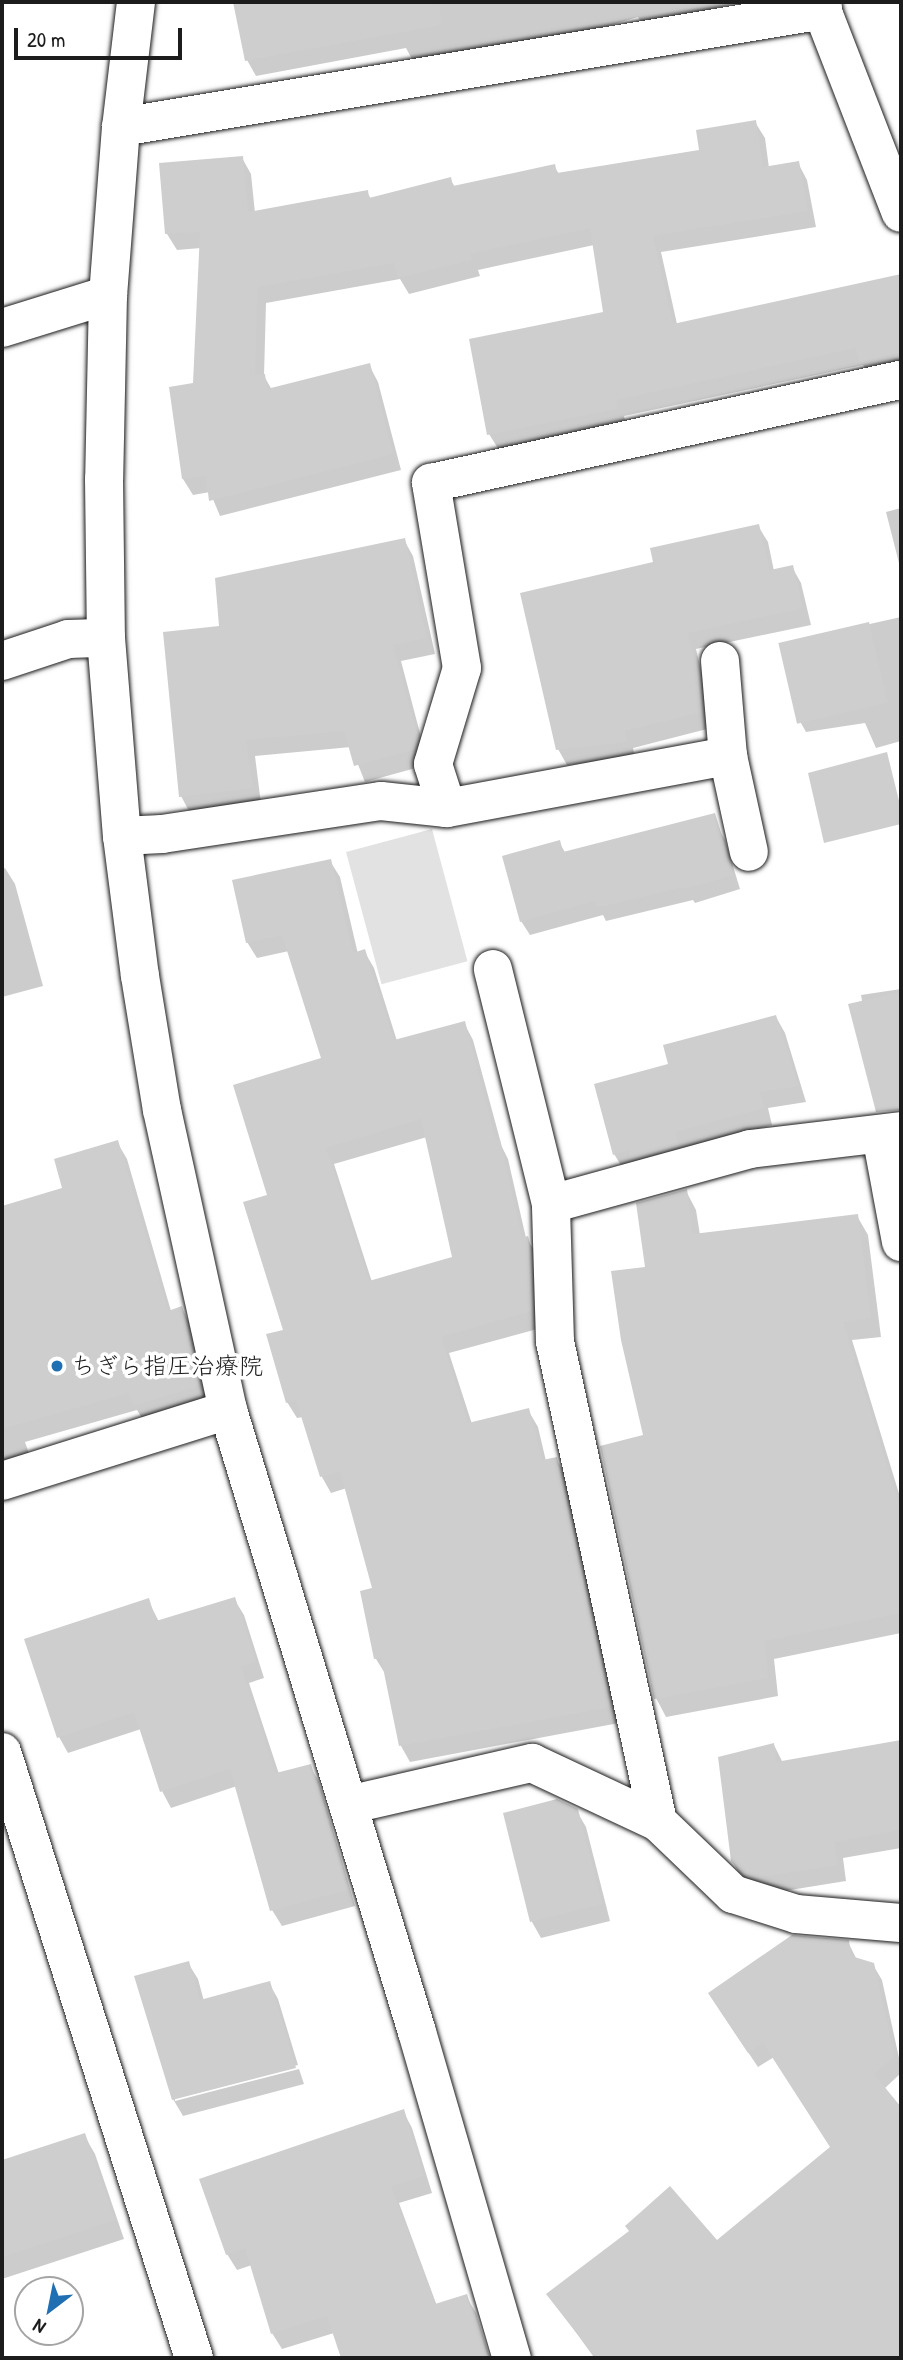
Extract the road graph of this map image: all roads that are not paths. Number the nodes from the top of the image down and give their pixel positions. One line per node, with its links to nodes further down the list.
1 (136, 2): 3 (street)
2 (821, 6): 3 (street); 4 (street)
3 (121, 127): 5 (street)
4 (901, 213)
5 (108, 295): 6 (street); 8 (street)
6 (2, 328)
7 (901, 380): 12 (street)
8 (106, 638): 10 (street); 13 (street)
9 (720, 661): 11 (street)
10 (2, 662)
11 (729, 756): 12 (street); 14 (street)
12 (447, 808): 13 (street)
13 (122, 836): 19 (street)
14 (749, 852)
15 (493, 969): 17 (street)
16 (891, 1133): 17 (street); 18 (street)
17 (551, 1204): 23 (street)
18 (901, 1242)
19 (228, 1410): 20 (street); 22 (street)
20 (2, 1481)
21 (2, 1752): 25 (street)
22 (348, 1805): 23 (street); 26 (street)
23 (658, 1822): 24 (street)
24 (901, 1923)
25 (194, 2358)
26 (512, 2358)

